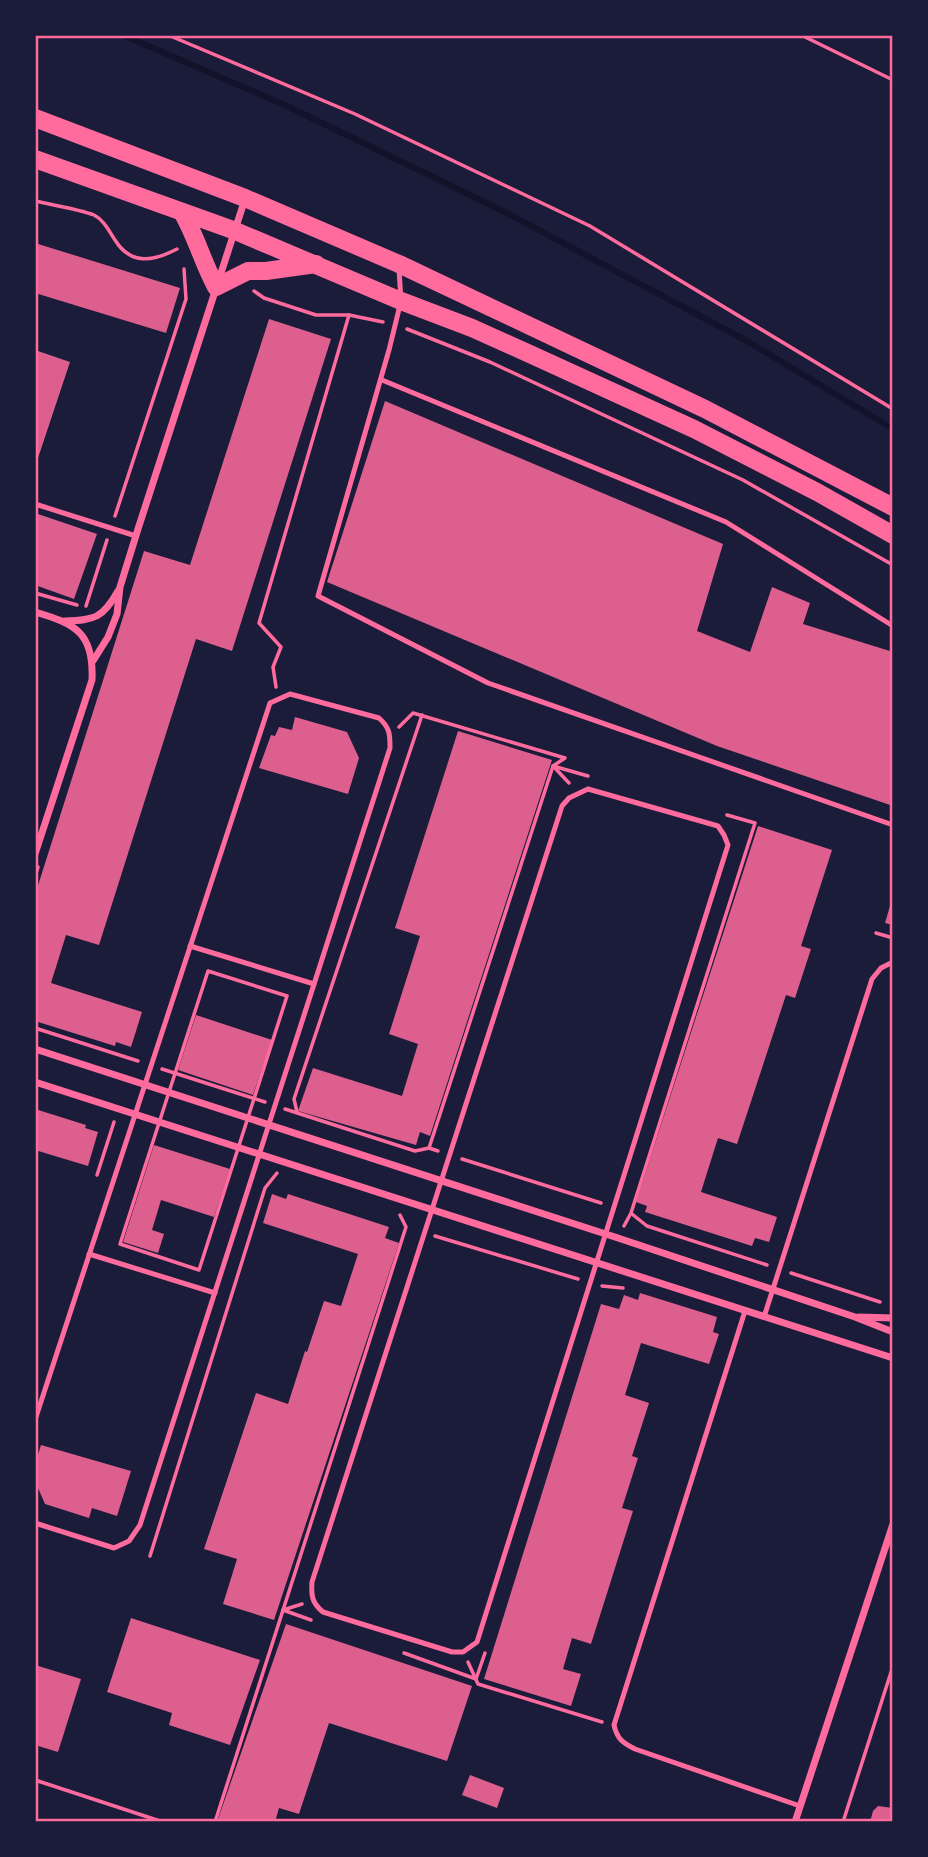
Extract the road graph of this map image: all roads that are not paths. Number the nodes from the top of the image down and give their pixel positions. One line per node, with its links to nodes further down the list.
1 (35, 118): 3 (main road)
2 (35, 159): 4 (main road)
3 (245, 198): 5 (street); 7 (main road)
4 (182, 212): 5 (main road); 8 (main road)
5 (233, 230): 6 (main road); 8 (street)
6 (316, 264): 8 (main road); 9 (main road)
7 (399, 264): 9 (lane); 12 (main road)
8 (216, 287): 13 (street)
9 (401, 302): 10 (lane); 14 (main road)
10 (382, 380): 18 (lane); 20 (lane)
11 (35, 504): 13 (lane)
12 (893, 507)
13 (135, 536): 15 (street)
14 (893, 536)
15 (120, 587): 17 (street); 19 (street)
16 (35, 612): 17 (street)
17 (65, 621): 19 (street)
18 (893, 625)
19 (93, 661): 21 (street)
20 (893, 825)
21 (35, 854)
22 (190, 946): 24 (lane); 24 (lane); 27 (lane)
23 (893, 962): 36 (lane)
24 (314, 984): 29 (lane)
25 (35, 1049): 27 (street)
26 (35, 1083): 28 (street)
27 (145, 1085): 28 (lane); 29 (street)
28 (135, 1115): 30 (street); 34 (lane)
29 (269, 1125): 30 (lane); 31 (street)
30 (260, 1154): 32 (street); 37 (lane)
31 (442, 1181): 32 (lane); 33 (street); 33 (lane)
32 (432, 1210): 35 (street); 35 (lane)
33 (606, 1234): 35 (lane); 36 (street)
34 (89, 1254): 37 (lane); 44 (lane)
35 (596, 1263): 38 (street)
36 (773, 1289): 39 (lane); 40 (street)
37 (215, 1293): 45 (lane)
38 (745, 1311): 39 (street); 47 (lane)
39 (764, 1317): 43 (street)
40 (855, 1317): 41 (street); 42 (street)
41 (893, 1318)
42 (893, 1332)
43 (893, 1358)
44 (35, 1420)
45 (35, 1523)
46 (893, 1524): 47 (street)
47 (800, 1806): 48 (street)
48 (795, 1822)

